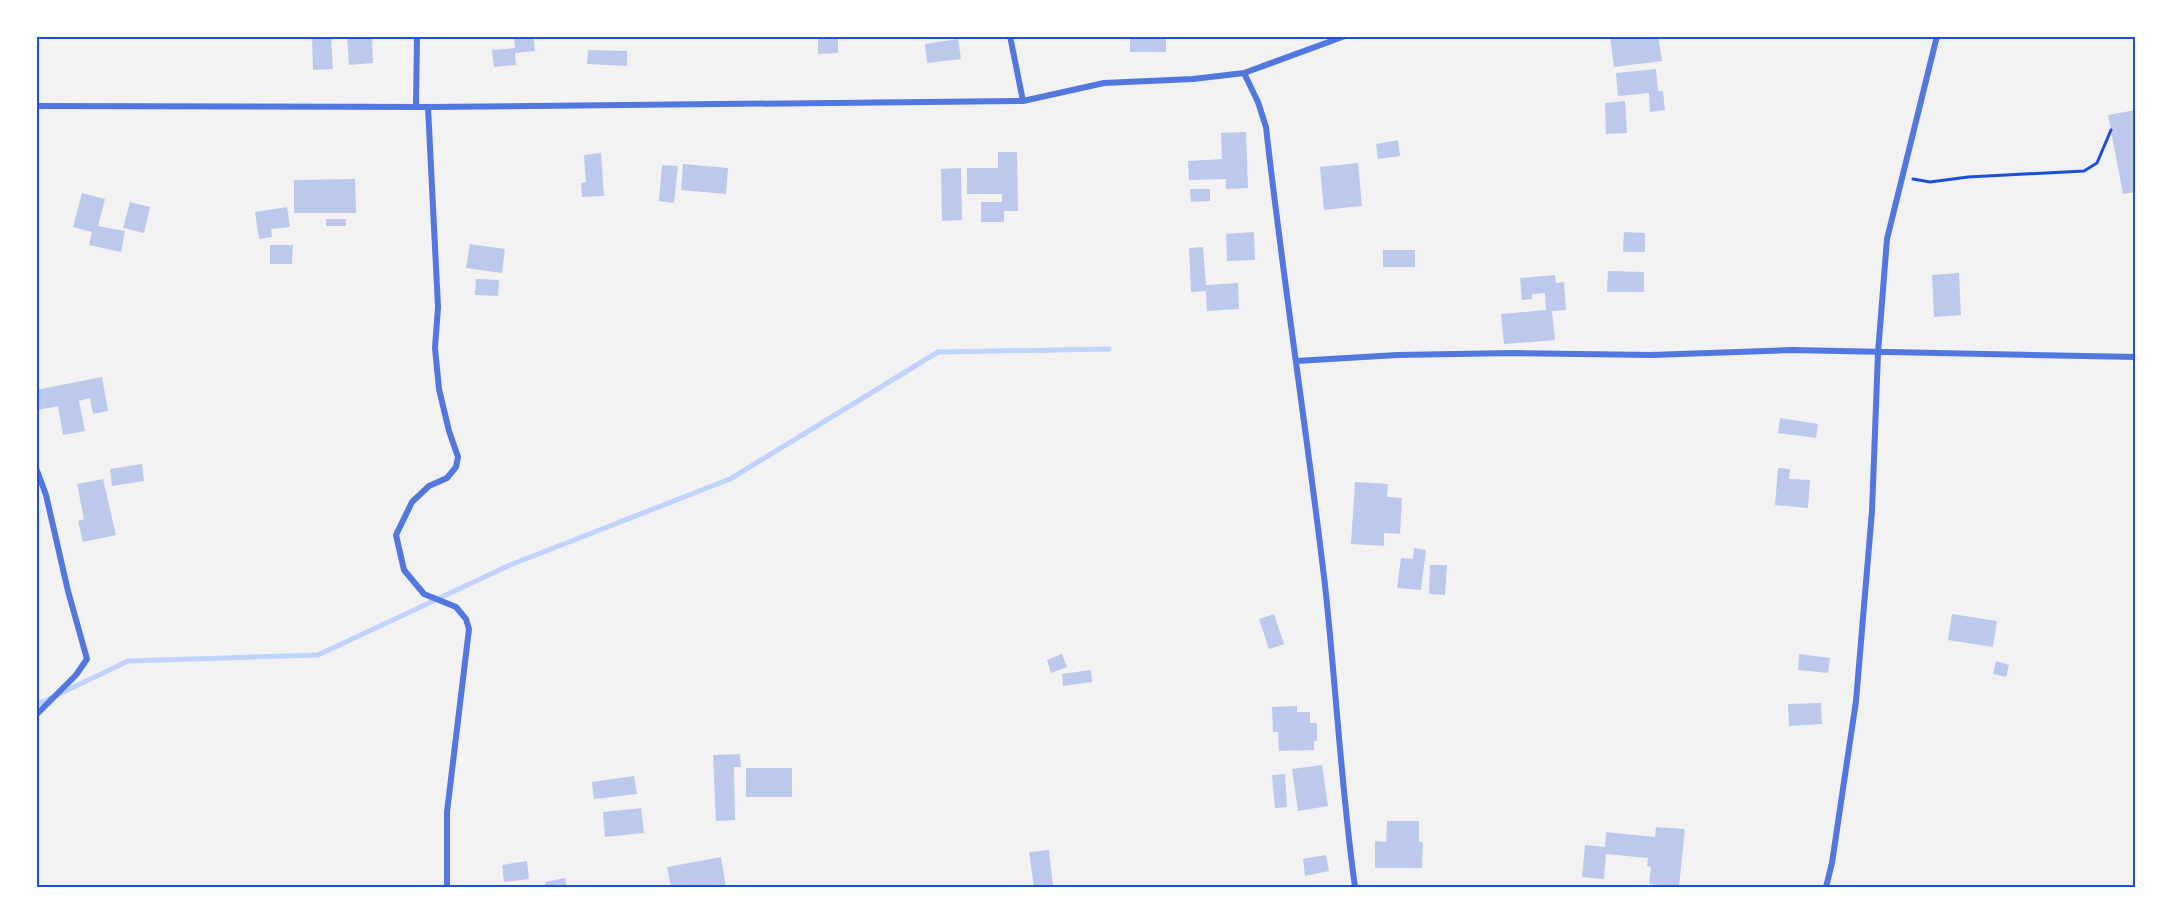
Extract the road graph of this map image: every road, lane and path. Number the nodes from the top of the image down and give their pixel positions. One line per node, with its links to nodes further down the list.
1 (417, 36): 8 (street)
2 (1010, 36): 6 (street)
3 (1345, 36): 5 (street)
4 (1937, 36): 11 (street)
5 (1244, 73): 6 (street); 14 (street)
6 (1023, 101): 9 (street)
7 (36, 106): 8 (street)
8 (416, 106): 9 (street)
9 (428, 107): 17 (street)
10 (2111, 130): 11 (path)
11 (1902, 177): 12 (street)
12 (1878, 352): 13 (street); 14 (street); 19 (street)
13 (2136, 357)
14 (1296, 362): 18 (street)
15 (36, 468): 16 (street)
16 (36, 715)
17 (447, 887)
18 (1355, 887)
19 (1826, 887)

